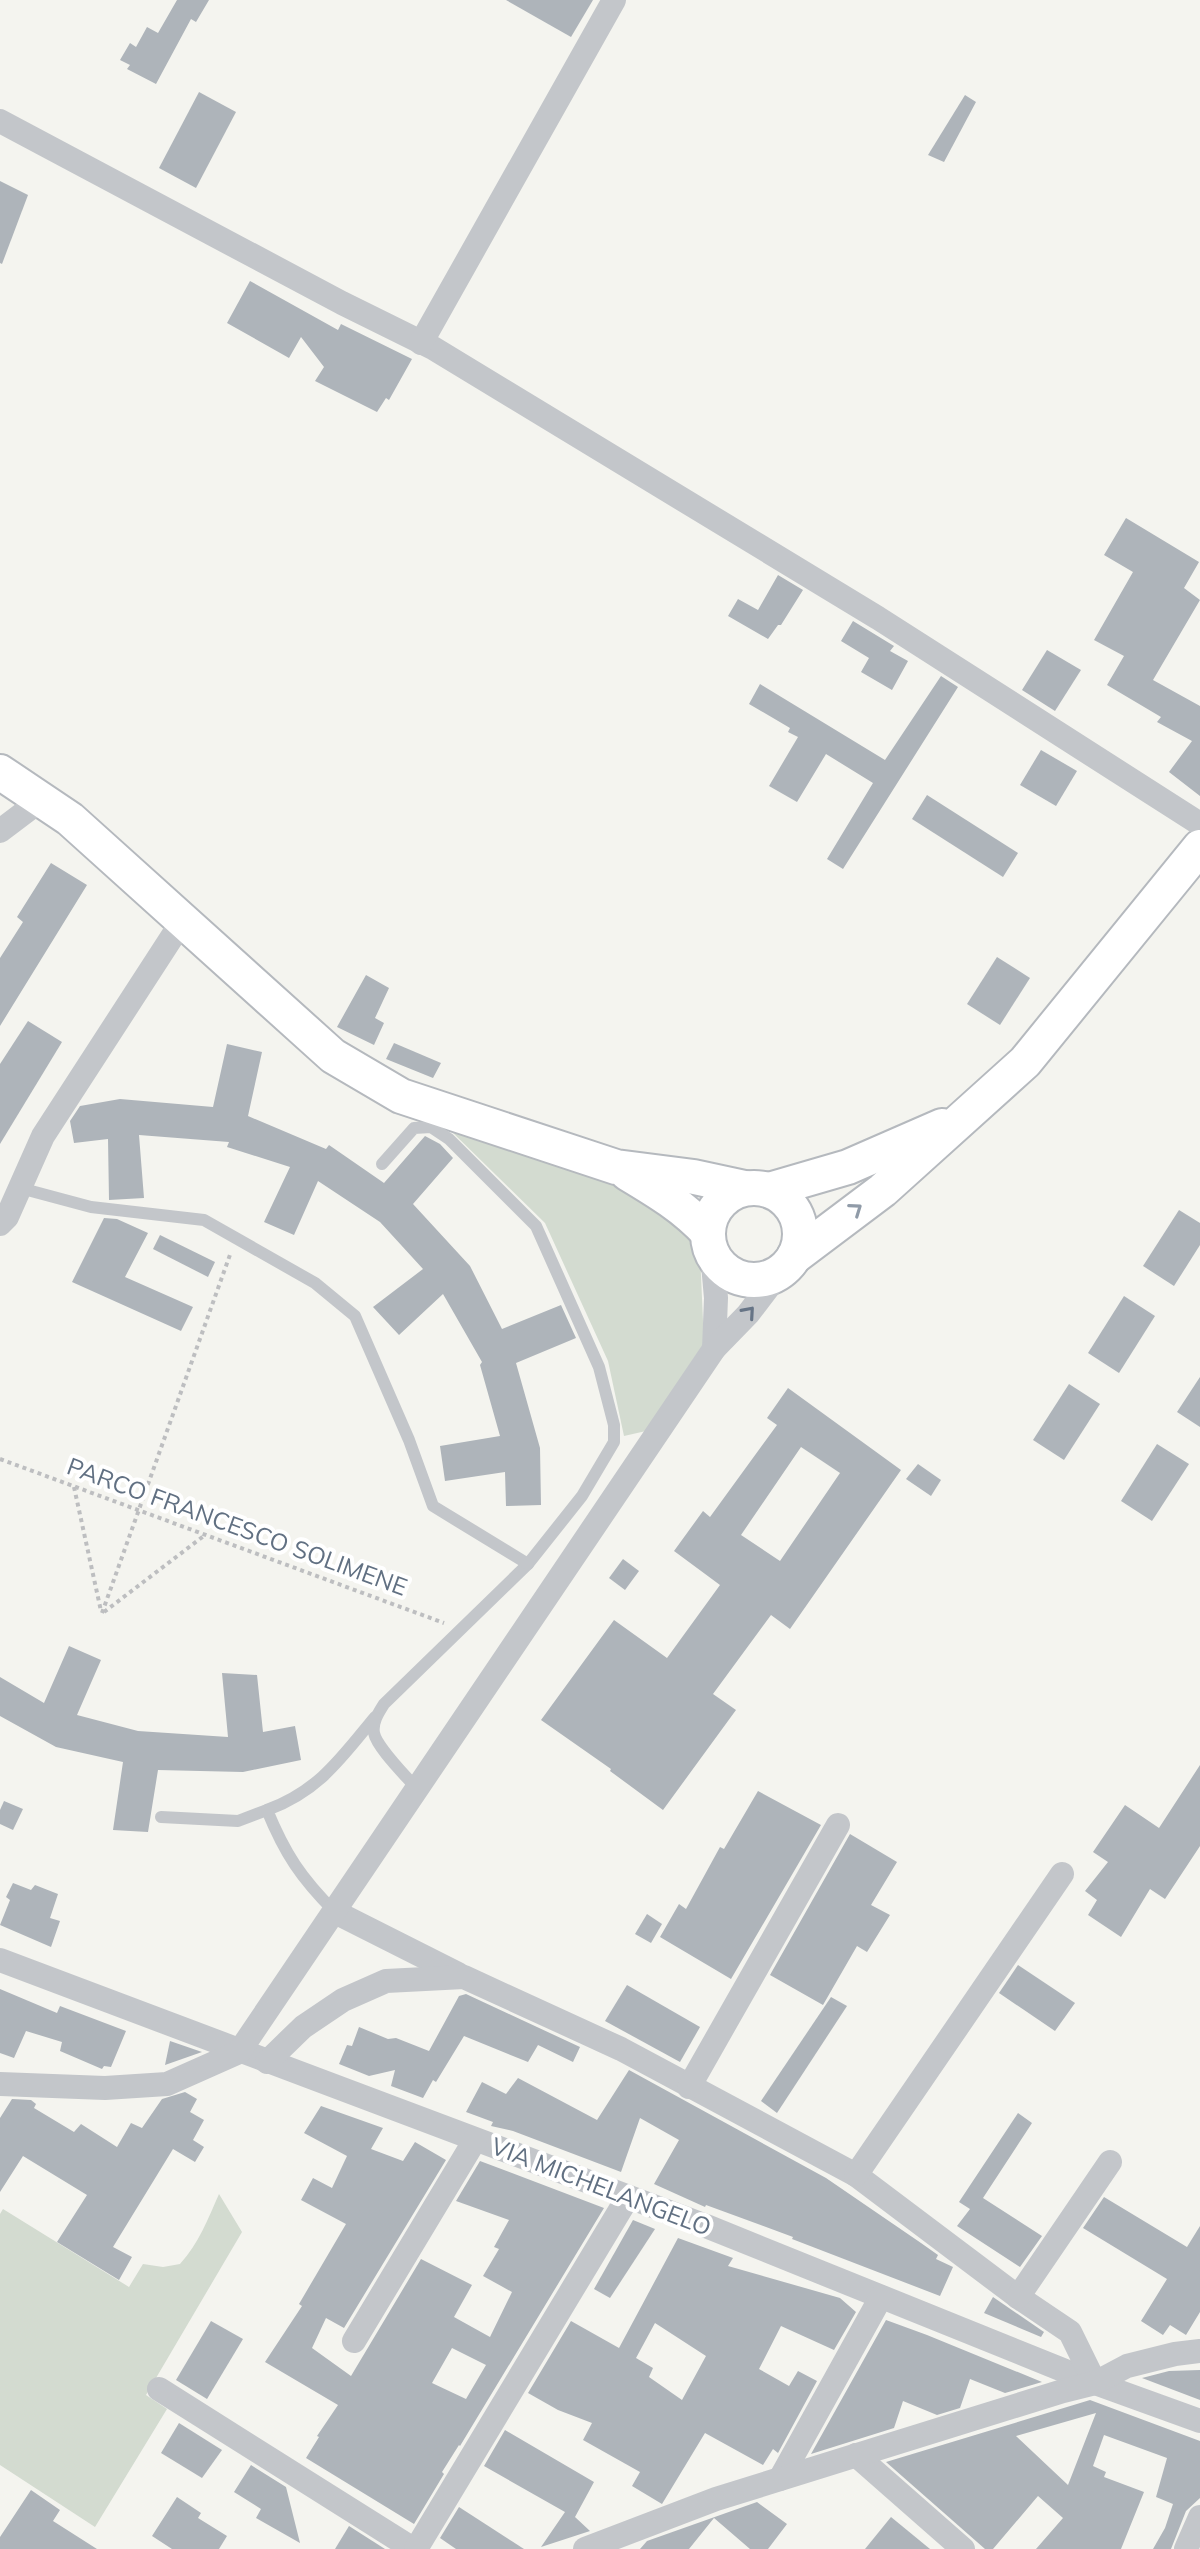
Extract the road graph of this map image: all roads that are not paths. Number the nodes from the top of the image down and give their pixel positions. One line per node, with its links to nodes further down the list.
1 (614, 0): 3 (street)
2 (0, 121): 3 (street)
3 (421, 343): 6 (street)
4 (0, 772): 5 (street)
5 (41, 800): 7 (street); 9 (street)
6 (1200, 824)
7 (0, 831)
8 (1200, 847): 10 (street)
9 (183, 920): 12 (street); 13 (street)
10 (971, 1113): 14 (street); 17 (street, one-way to 10)
11 (382, 1164): 19 (lane)
12 (616, 1167): 14 (street); 16 (street)
13 (20, 1188): 15 (street); 19 (lane)
14 (757, 1189): 16 (street); 17 (street)
15 (0, 1224)
16 (710, 1243): 17 (street); 18 (street)
17 (787, 1265): 18 (street, one-way to 17)
18 (714, 1349): 21 (street)
19 (528, 1564): 20 (lane)
20 (376, 1716): 21 (lane); 22 (lane)
21 (417, 1789): 26 (street)
22 (267, 1810): 23 (lane); 26 (lane)
23 (161, 1817)
24 (838, 1825): 32 (street)
25 (1062, 1874): 35 (street)
26 (335, 1912): 28 (street); 29 (street)
27 (0, 1960): 29 (street, VIA MICHELANGELO)
28 (464, 1977): 30 (street); 32 (street)
29 (239, 2052): 30 (street, VIA MICHELANGELO); 31 (street)
30 (267, 2062): 33 (street, VIA MICHELANGELO)
31 (0, 2084)
32 (689, 2087): 35 (street)
33 (475, 2140): 36 (street, VIA MICHELANGELO); 39 (street)
34 (1110, 2162): 38 (street)
35 (856, 2175): 38 (street)
36 (628, 2197): 37 (street, VIA MICHELANGELO); 47 (street)
37 (881, 2297): 41 (street, VIA MICHELANGELO); 45 (street)
38 (1018, 2297): 41 (street)
39 (354, 2341)
40 (1200, 2351): 41 (street)
41 (1095, 2383): 43 (street, VIA MICHELANGELO); 44 (street)
42 (159, 2389): 47 (street)
43 (1200, 2421)
44 (856, 2455): 45 (street); 49 (street)
45 (780, 2479): 48 (street)
46 (1200, 2517): 50 (street)
47 (415, 2549)
48 (585, 2549)
49 (963, 2549)
50 (1186, 2549)

